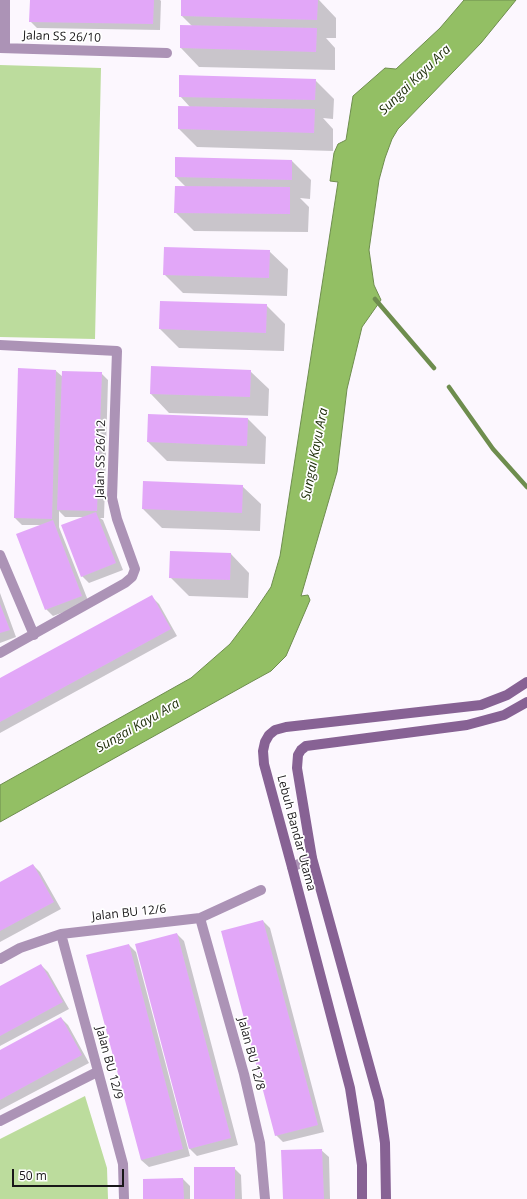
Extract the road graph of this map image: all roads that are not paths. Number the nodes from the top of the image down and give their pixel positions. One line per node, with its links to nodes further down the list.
1 (5, 0): 2 (street)
2 (2, 48): 3 (street, Jalan SS 26/10)
3 (167, 53)
4 (0, 345): 6 (street, Jalan SS 26/12)
5 (0, 555): 6 (street)
6 (34, 635): 7 (street, Jalan SS 26/12)
7 (0, 653)
8 (527, 682): 10 (main road, Lebuh Bandar Utama)
9 (527, 702): 11 (main road, Lebuh Bandar Utama)
10 (424, 712): 11 (main road); 13 (main road, Lebuh Bandar Utama)
11 (424, 730): 12 (main road, Lebuh Bandar Utama)
12 (312, 858): 13 (street); 23 (main road, Lebuh Bandar Utama)
13 (292, 867): 22 (main road, Lebuh Bandar Utama)
14 (261, 890): 15 (street, Jalan BU 12/6)
15 (200, 918): 16 (street, Jalan BU 12/6); 21 (street, Jalan BU 12/8)
16 (61, 934): 17 (street, Jalan BU 12/6); 18 (street, Jalan BU 12/9)
17 (0, 959)
18 (97, 1072): 19 (street); 20 (street, Jalan BU 12/9)
19 (0, 1121)
20 (124, 1199)
21 (265, 1199)
22 (362, 1199)
23 (386, 1199)

